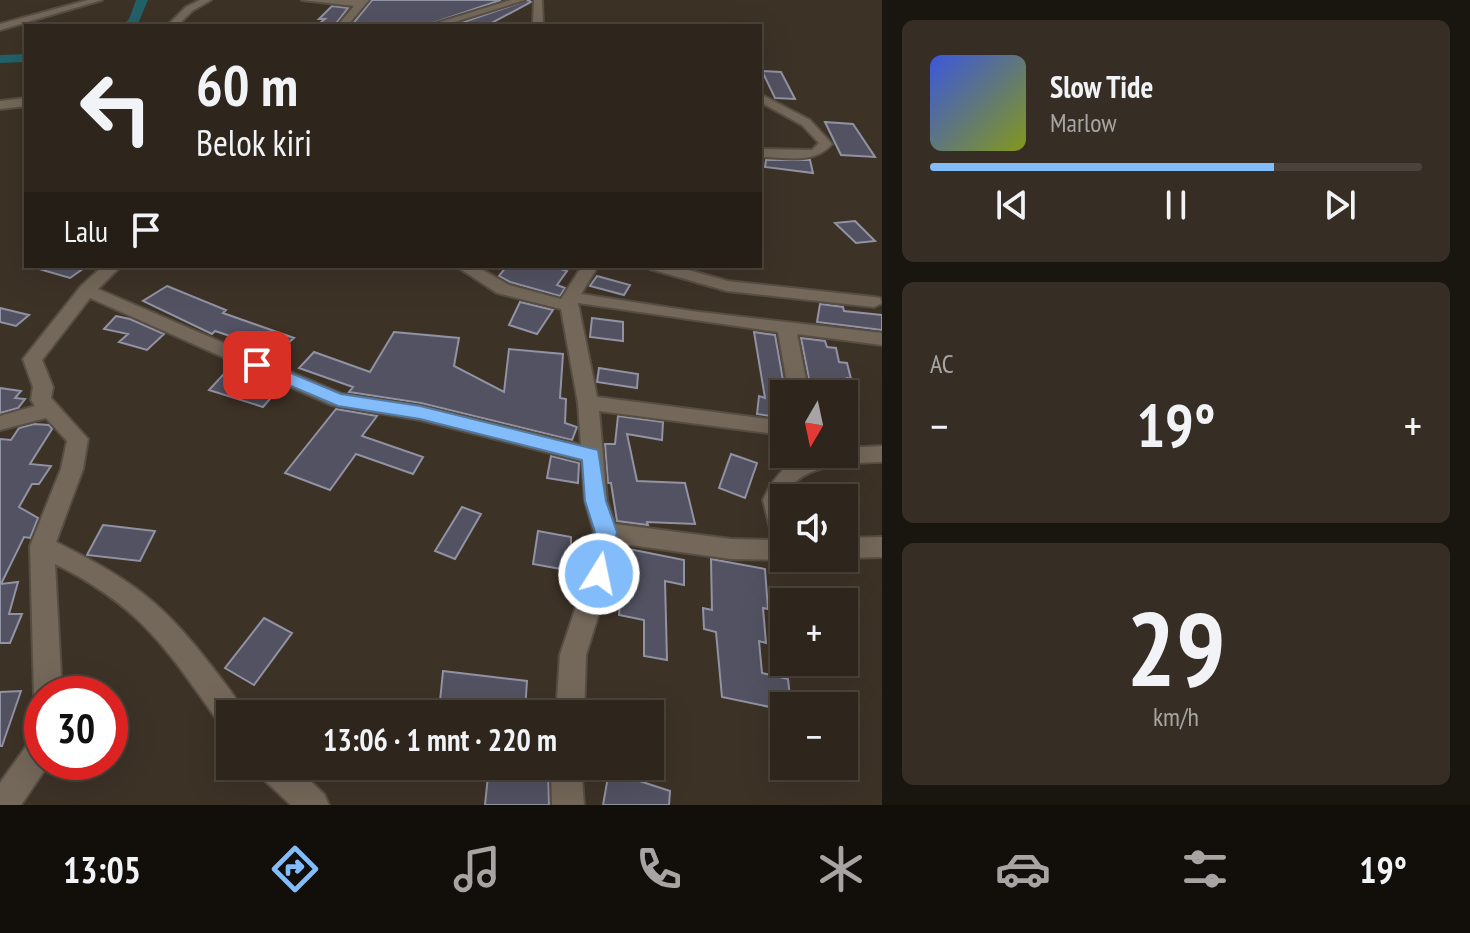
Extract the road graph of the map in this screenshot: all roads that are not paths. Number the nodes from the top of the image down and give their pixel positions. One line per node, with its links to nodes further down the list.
1 (98, 0): 11 (street)
2 (207, 0): 7 (street)
3 (306, 0): 6 (street)
4 (521, 0): 9 (street)
5 (538, 0): 10 (street)
6 (363, 2): 8 (street)
7 (174, 24)
8 (344, 24)
9 (439, 24)
10 (538, 24)
11 (0, 27)
12 (762, 98): 15 (street)
13 (24, 102): 14 (street)
14 (0, 105)
15 (762, 153)
16 (111, 268): 20 (street)
17 (467, 268): 21 (street)
18 (589, 268): 21 (street)
19 (663, 268): 22 (street)
20 (87, 290): 27 (street); 31 (street)
21 (570, 301): 23 (street); 26 (street)
22 (874, 302)
23 (786, 326): 24 (street); 25 (street)
24 (882, 339)
25 (796, 380)
26 (588, 403): 29 (street); 31 (street)
27 (49, 409): 28 (street); 36 (street)
28 (0, 423)
29 (770, 426)
30 (882, 454): 32 (street)
31 (591, 455): 35 (street)
32 (858, 455)
33 (799, 468): 34 (street)
34 (781, 484)
35 (606, 532): 39 (street); 42 (street)
36 (42, 546): 40 (street); 41 (street)
37 (882, 547): 38 (street)
38 (858, 548)
39 (770, 550)
40 (47, 676)
41 (219, 700)
42 (571, 700)
43 (24, 774): 46 (street)
44 (285, 780): 47 (street)
45 (567, 780): 48 (street)
46 (3, 805)
47 (313, 805)
48 (568, 805)

